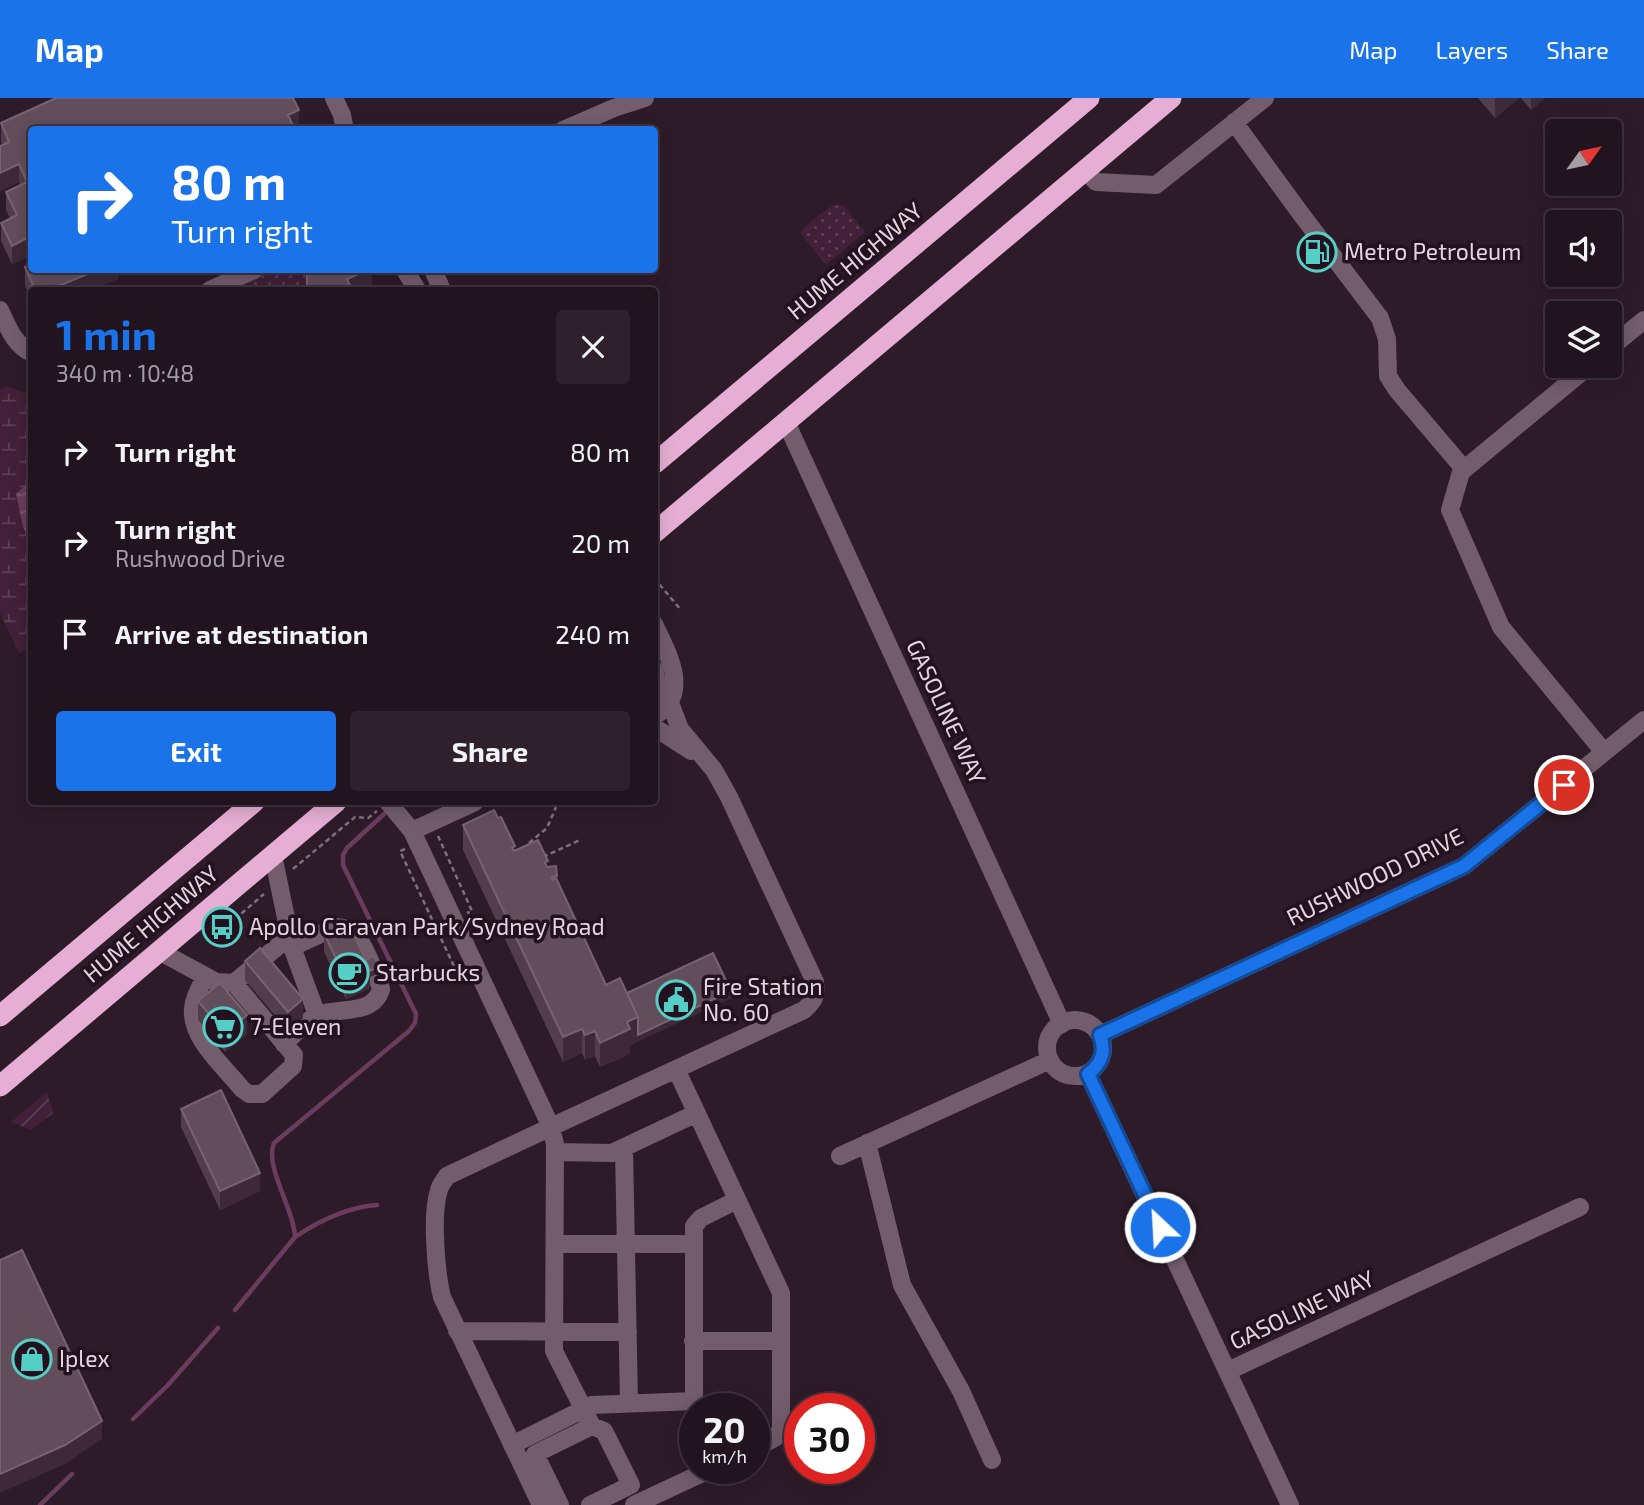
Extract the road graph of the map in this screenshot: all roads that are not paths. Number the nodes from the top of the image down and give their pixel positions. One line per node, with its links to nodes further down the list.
1 (645, 98): 5 (street)
2 (1089, 98): 17 (highway, HUME HIGHWAY)
3 (1171, 98): 8 (highway)
4 (1265, 98): 6 (street)
5 (611, 103): 7 (street)
6 (1234, 122): 8 (street); 18 (street)
7 (570, 126)
8 (1086, 170): 16 (highway)
9 (247, 273): 10 (street)
10 (217, 287)
11 (0, 310): 14 (street)
12 (1644, 320): 13 (street)
13 (1622, 338)
14 (28, 350)
15 (1574, 378): 18 (street)
16 (786, 422): 19 (highway); 38 (street, GASOLINE WAY)
17 (658, 461)
18 (1464, 469): 24 (street)
19 (658, 530)
20 (658, 632): 21 (street)
21 (662, 704): 25 (street)
22 (1644, 720): 24 (street, RUSHWOOD DRIVE)
23 (658, 730): 25 (street)
24 (1604, 752): 39 (street, RUSHWOOD DRIVE)
25 (706, 760): 42 (street)
26 (250, 805): 37 (highway, HUME HIGHWAY)
27 (332, 805): 31 (highway, HUME HIGHWAY)
28 (386, 805): 30 (street)
29 (468, 805): 30 (street)
30 (412, 831): 46 (street)
31 (272, 855): 32 (street); 33 (highway, HUME HIGHWAY)
32 (291, 942): 35 (street); 36 (street); 36 (street)
33 (159, 951): 34 (street); 44 (highway, HUME HIGHWAY)
34 (205, 977): 35 (street); 40 (street)
35 (234, 983): 40 (street)
36 (317, 1015): 40 (street)
37 (0, 1016)
38 (1062, 1024): 39 (street); 41 (street)
39 (1100, 1035): 43 (street)
40 (284, 1044)
41 (1050, 1060): 43 (street); 47 (street)
42 (676, 1069): 45 (street); 46 (street)
43 (1088, 1074): 61 (street, GASOLINE WAY)
44 (0, 1086)
45 (696, 1112): 48 (street); 51 (street)
46 (551, 1127): 49 (street); 56 (street)
47 (867, 1143): 50 (street); 69 (street)
48 (624, 1148): 49 (street); 54 (street)
49 (555, 1152): 53 (street)
50 (840, 1156)
51 (737, 1200): 55 (street); 60 (street)
52 (1580, 1207): 61 (street, GASOLINE WAY)
53 (555, 1244): 54 (street); 57 (street)
54 (626, 1244): 55 (street); 58 (street)
55 (693, 1244): 59 (street)
56 (457, 1331): 57 (street); 68 (street)
57 (554, 1331): 58 (street); 65 (street)
58 (628, 1332): 63 (street)
59 (694, 1341): 60 (street); 62 (street)
60 (781, 1341): 67 (street)
61 (1228, 1371): 75 (street)
62 (696, 1393)
63 (629, 1403): 64 (street); 65 (street)
64 (679, 1404)
65 (583, 1409): 66 (street); 68 (street)
66 (592, 1426): 72 (street); 73 (street)
67 (770, 1440)
68 (512, 1445): 71 (street)
69 (992, 1460)
70 (679, 1484): 74 (street)
71 (541, 1505)
72 (560, 1505)
73 (590, 1505)
74 (634, 1505)
75 (1290, 1505)

